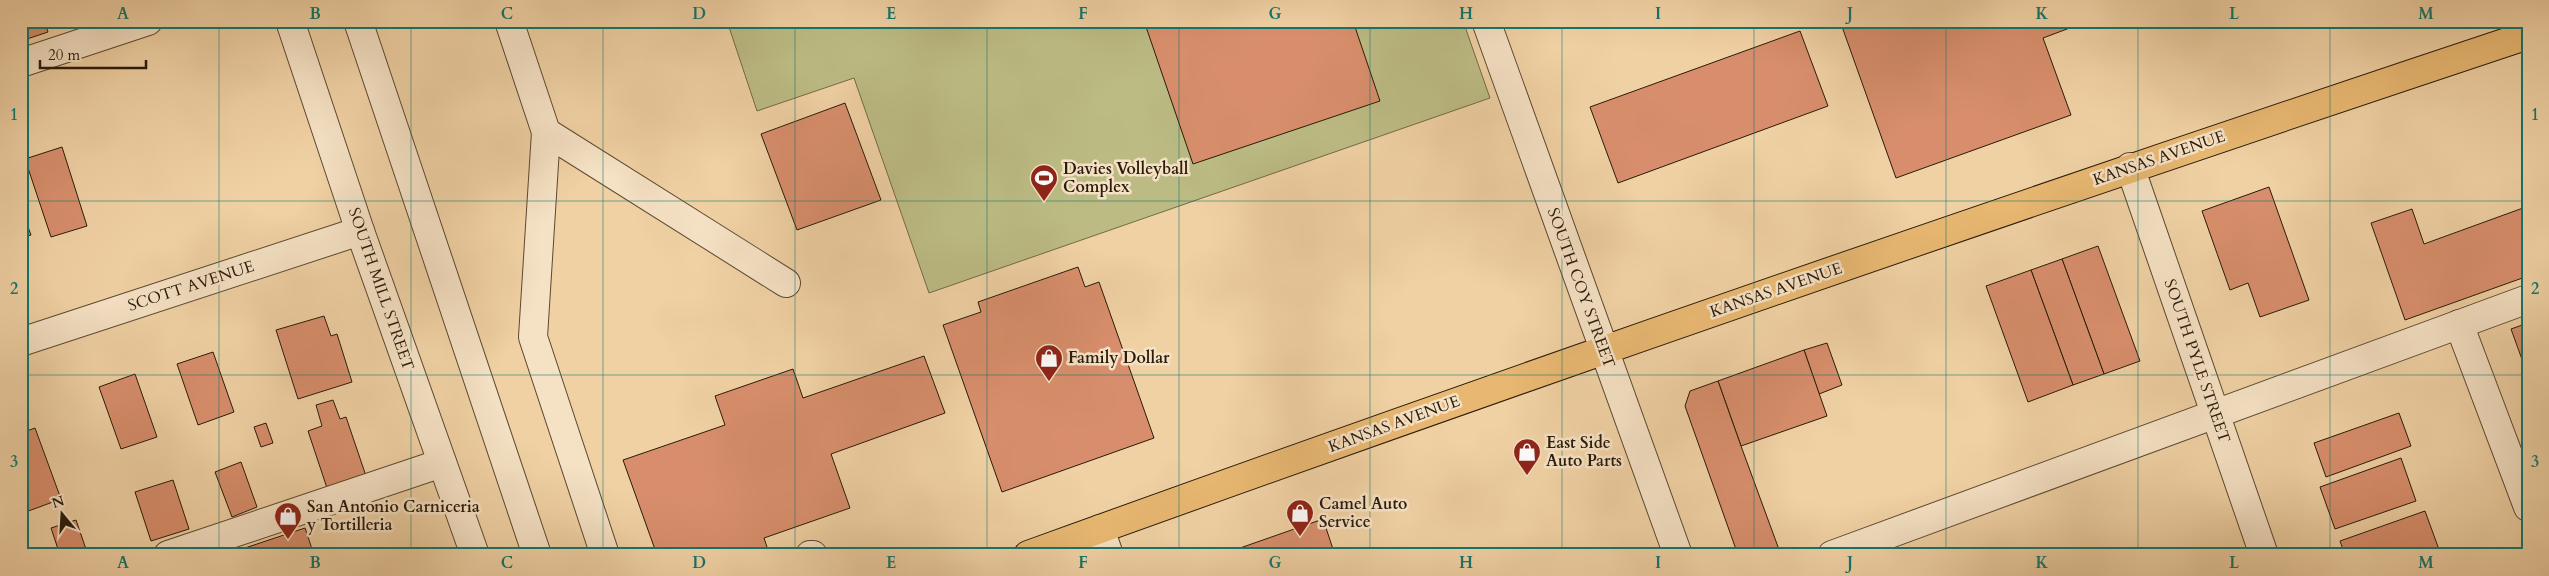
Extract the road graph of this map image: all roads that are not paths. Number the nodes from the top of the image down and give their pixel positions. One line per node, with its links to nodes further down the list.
1 (148, 21): 7 (street)
2 (290, 21): 10 (street, SOUTH MILL STREET)
3 (358, 21): 22 (street)
4 (509, 21): 8 (street)
5 (1486, 21): 15 (street, SOUTH COY STREET)
6 (2528, 35): 9 (main road, KANSAS AVENUE)
7 (21, 63)
8 (546, 132): 11 (street); 23 (street)
9 (2130, 167): 15 (main road, KANSAS AVENUE); 16 (street, SOUTH PYLE STREET)
10 (360, 231): 14 (street, SCOTT AVENUE); 17 (street, SOUTH MILL STREET)
11 (786, 283)
12 (2528, 299): 13 (street)
13 (2460, 324): 16 (street); 18 (street)
14 (21, 342)
15 (1602, 350): 19 (main road, KANSAS AVENUE); 26 (street, SOUTH COY STREET)
16 (2215, 413): 27 (street); 28 (street, SOUTH PYLE STREET)
17 (442, 463): 20 (street); 21 (street, SOUTH MILL STREET)
18 (2528, 507)
19 (1100, 529): 24 (main road, KANSAS AVENUE); 25 (street)
20 (168, 555)
21 (475, 555)
22 (538, 555)
23 (605, 555)
24 (1028, 555)
25 (1110, 555)
26 (1678, 555)
27 (1832, 555)
28 (2264, 555)

